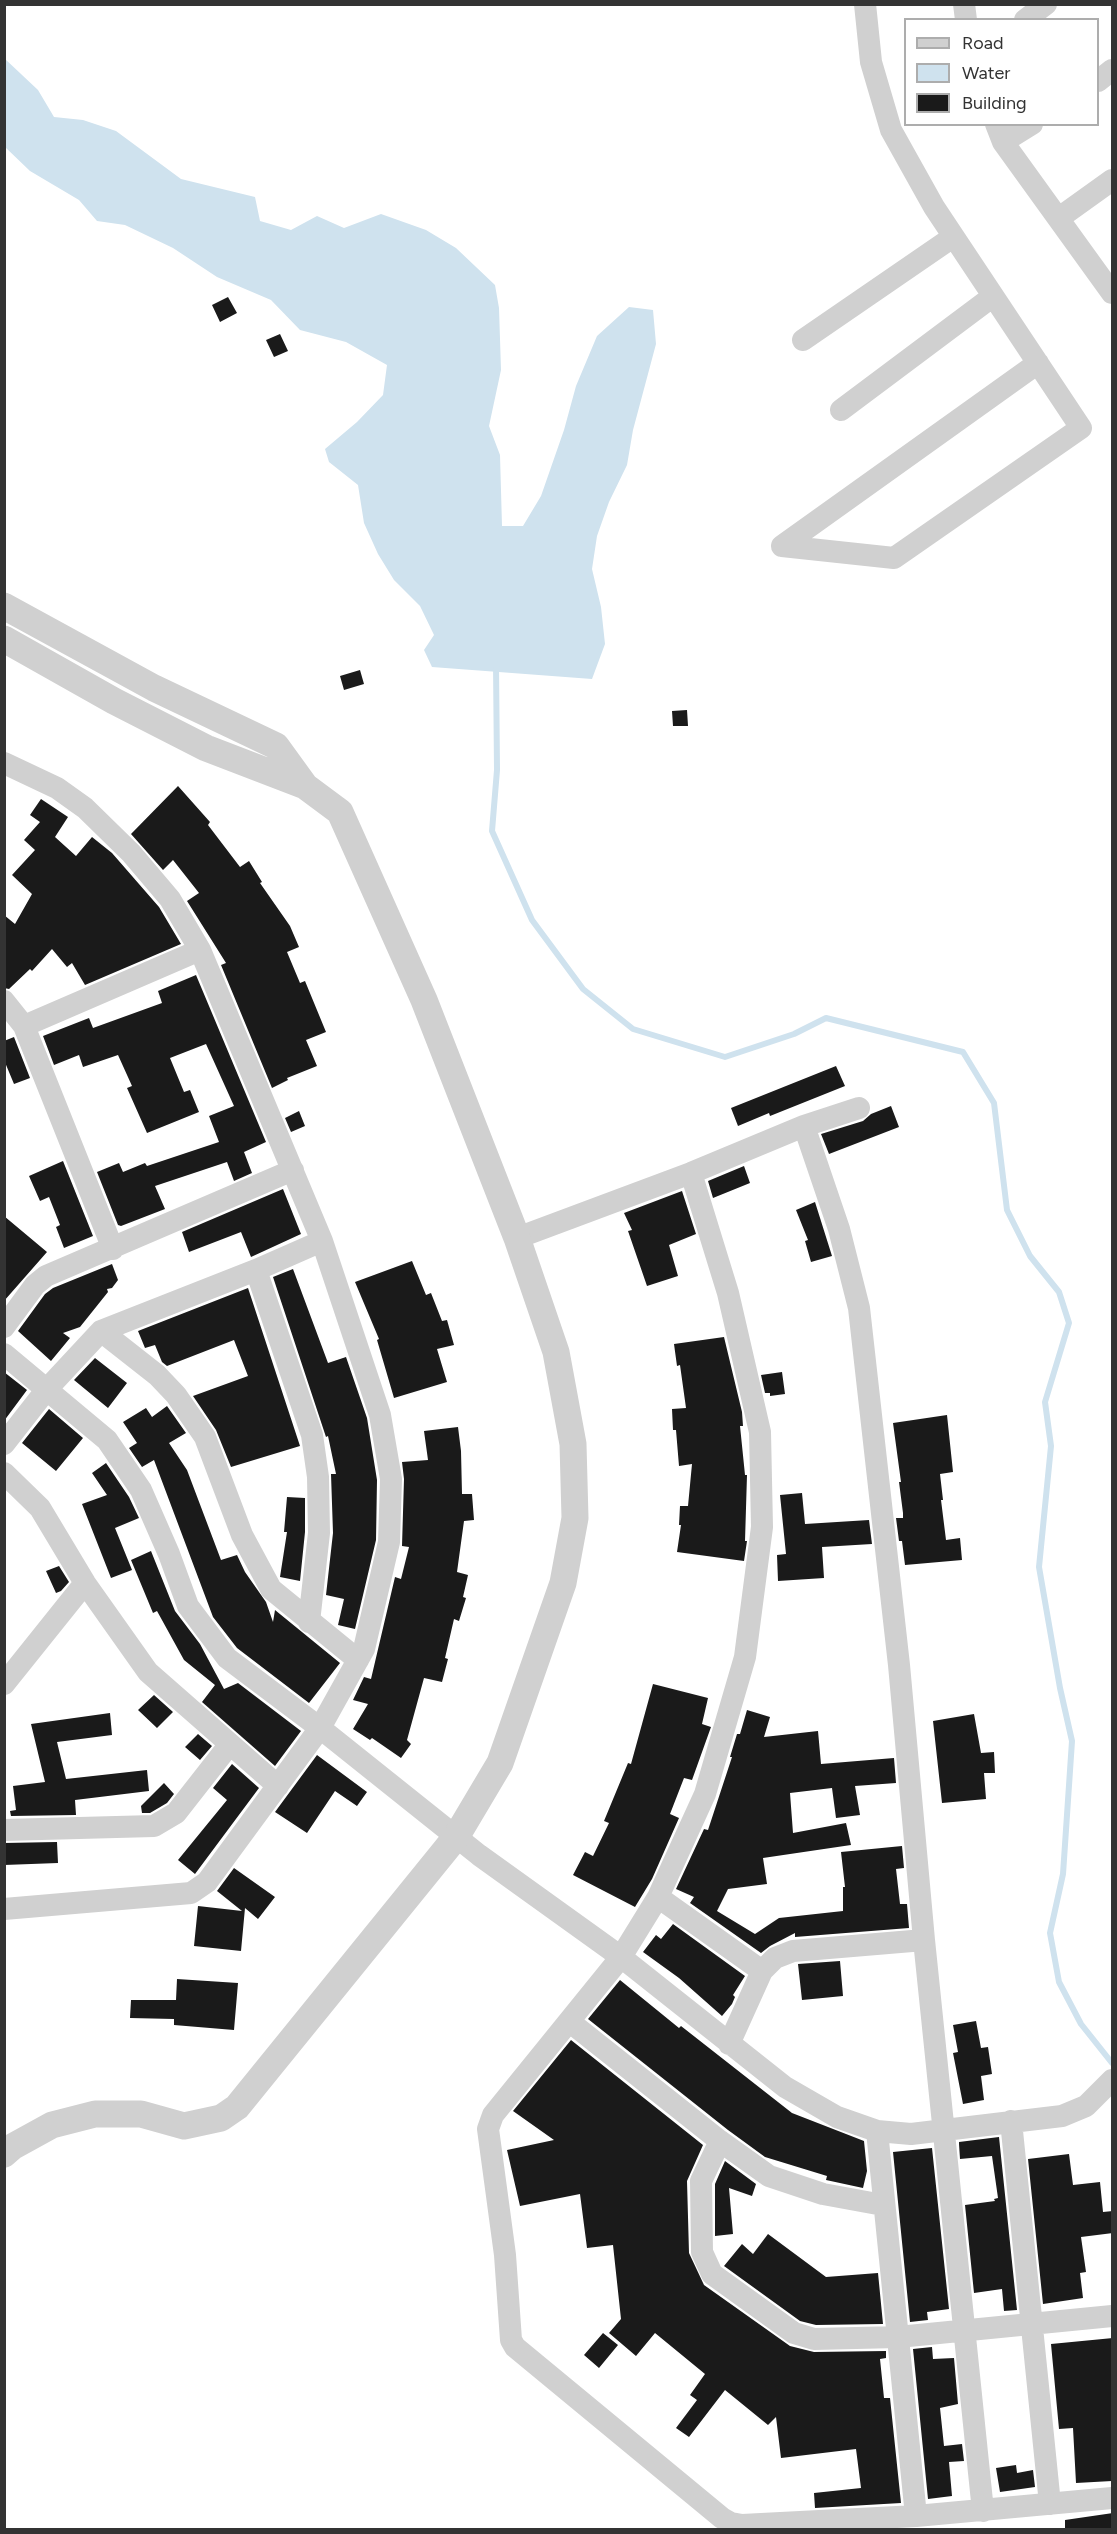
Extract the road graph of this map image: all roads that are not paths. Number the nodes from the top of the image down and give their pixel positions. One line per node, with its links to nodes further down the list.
1 (865, 4): 10 (street)
2 (1046, 4): 3 (street)
3 (1028, 18)
4 (1113, 70): 5 (street)
5 (1099, 80)
6 (1025, 126): 7 (street)
7 (999, 134): 9 (street)
8 (1113, 180): 9 (street)
9 (1059, 218): 11 (street)
10 (953, 237): 12 (street); 13 (street)
11 (1112, 291)
12 (992, 297): 14 (street); 15 (street)
13 (803, 340)
14 (1038, 363): 14 (street)
15 (841, 410)
16 (4, 606): 19 (street)
17 (4, 639): 19 (street)
18 (4, 763): 20 (street)
19 (305, 786): 27 (street)
20 (200, 950): 22 (street); 25 (street)
21 (4, 1001): 22 (street)
22 (24, 1026): 29 (street)
23 (859, 1108): 24 (street)
24 (804, 1126): 26 (street); 48 (street)
25 (293, 1170): 28 (street); 29 (street)
26 (690, 1173): 27 (street); 46 (street)
27 (517, 1238): 45 (street)
28 (322, 1241): 30 (street); 39 (street)
29 (113, 1249): 31 (street)
30 (256, 1270): 32 (street); 38 (street)
31 (4, 1327)
32 (101, 1331): 34 (street); 38 (street)
33 (4, 1354): 34 (street)
34 (47, 1389): 35 (street); 41 (street)
35 (4, 1443)
36 (4, 1473): 37 (street)
37 (85, 1583): 40 (street); 42 (street)
38 (309, 1622): 39 (street)
39 (358, 1660): 41 (street)
40 (4, 1684)
41 (320, 1728): 43 (street); 45 (street)
42 (230, 1744): 43 (street); 44 (street)
43 (278, 1786): 47 (street)
44 (4, 1830)
45 (456, 1837): 49 (street); 58 (street)
46 (658, 1897): 49 (street); 50 (street)
47 (4, 1910)
48 (924, 1940): 50 (street); 55 (street)
49 (621, 1957): 51 (street); 52 (street)
50 (762, 1971): 52 (street)
51 (570, 2022): 57 (street); 68 (street)
52 (729, 2044): 56 (street)
53 (1113, 2080): 54 (street)
54 (1011, 2121): 55 (street); 61 (street)
55 (945, 2129): 56 (street); 62 (street)
56 (877, 2131): 59 (street)
57 (720, 2141): 59 (street); 63 (street)
58 (7, 2149)
59 (883, 2205): 63 (street)
60 (1113, 2316): 61 (street)
61 (1032, 2324): 62 (street); 65 (street)
62 (964, 2330): 63 (street); 66 (street)
63 (898, 2337): 67 (street)
64 (1113, 2498): 65 (street)
65 (1050, 2504): 66 (street)
66 (983, 2511): 67 (street)
67 (916, 2516): 68 (street)
68 (742, 2527)

